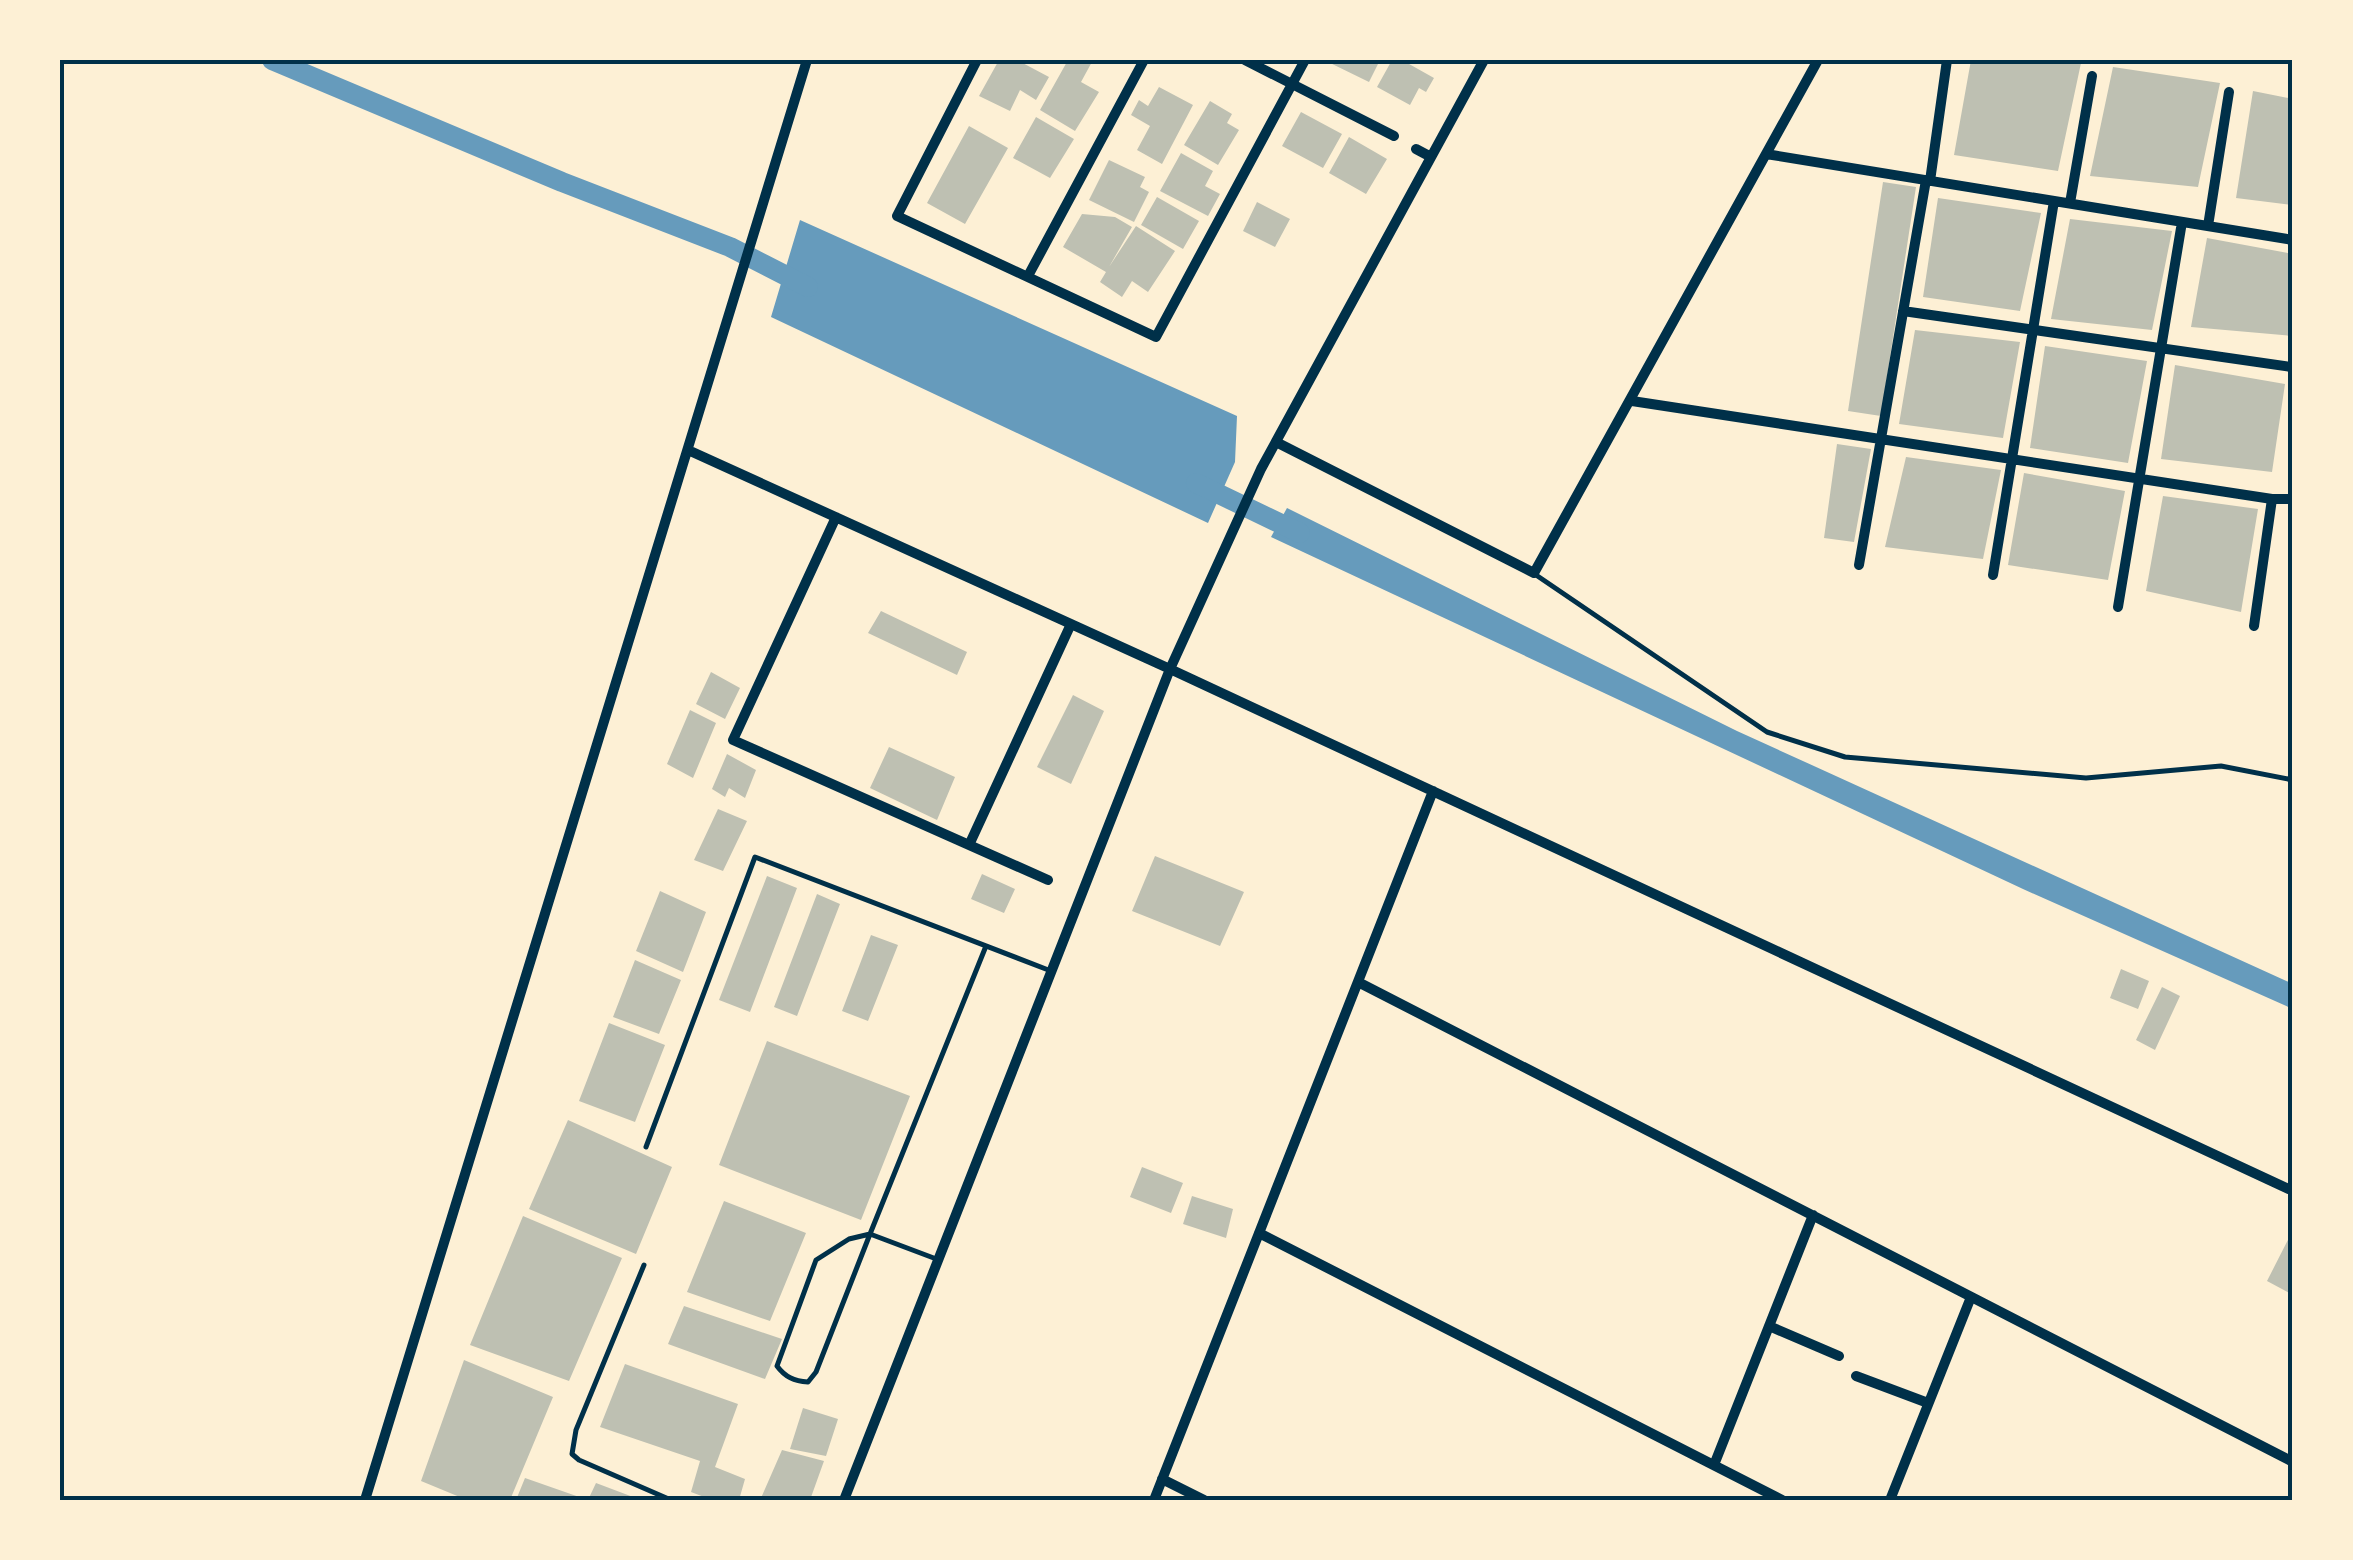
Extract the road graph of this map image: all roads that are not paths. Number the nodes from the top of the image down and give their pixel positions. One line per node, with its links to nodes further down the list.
1 (807, 60): 30 (street)
2 (977, 60): 22 (street)
3 (1144, 60): 22 (street)
4 (1245, 60): 10 (street)
5 (1304, 60): 10 (street)
6 (1484, 60): 15 (street)
7 (1818, 60): 14 (street)
8 (1947, 60): 16 (street)
9 (2092, 76): 18 (street)
10 (1292, 86): 12 (street); 22 (street)
11 (2229, 92): 20 (street)
12 (1394, 136)
13 (1416, 149): 15 (street)
14 (1766, 154): 16 (street); 27 (street)
15 (1431, 157): 29 (street)
16 (1928, 180): 17 (street); 23 (street)
17 (2054, 201): 18 (street); 24 (street)
18 (2070, 204): 19 (street)
19 (2182, 222): 20 (street); 25 (street)
20 (2208, 226): 21 (street)
21 (2293, 240)
22 (1028, 276)
23 (1903, 312): 24 (street); 28 (street)
24 (2032, 330): 25 (street); 31 (street)
25 (2161, 348): 26 (street); 32 (street)
26 (2291, 367)
27 (1632, 401): 28 (street); 37 (street)
28 (1882, 439): 31 (street); 36 (street)
29 (1276, 442): 37 (street); 42 (street)
30 (688, 450): 35 (street); 65 (street)
31 (2012, 459): 32 (street); 38 (street)
32 (2140, 479): 34 (street); 39 (street)
33 (2293, 498): 34 (street)
34 (2272, 499): 41 (street)
35 (836, 517): 40 (street); 45 (street)
36 (1859, 565)
37 (1534, 573): 43 (lane)
38 (1993, 575)
39 (2118, 607)
40 (1072, 624): 42 (street); 45 (street)
41 (2254, 626)
42 (1170, 669): 44 (street); 48 (street)
43 (2293, 780)
44 (1433, 791): 49 (street); 51 (street)
45 (970, 843): 46 (street)
46 (1048, 880)
47 (986, 946): 48 (lane); 50 (lane); 54 (lane)
48 (1051, 971): 55 (street)
49 (1358, 982): 52 (street); 53 (street)
50 (646, 1147)
51 (2293, 1191)
52 (1812, 1215): 57 (street); 58 (street)
53 (1259, 1232): 63 (street); 64 (street)
54 (870, 1234): 54 (lane); 55 (lane)
55 (939, 1260): 67 (street)
56 (644, 1265): 66 (lane)
57 (1971, 1296): 61 (street); 62 (street)
58 (1769, 1326): 59 (street); 63 (street)
59 (1839, 1356)
60 (1856, 1376): 61 (street)
61 (1928, 1403): 71 (street)
62 (2293, 1462)
63 (1714, 1465): 70 (street)
64 (1162, 1479): 68 (street); 69 (street)
65 (365, 1500)
66 (671, 1500)
67 (844, 1500)
68 (1154, 1500)
69 (1204, 1500)
70 (1782, 1500)
71 (1890, 1500)

